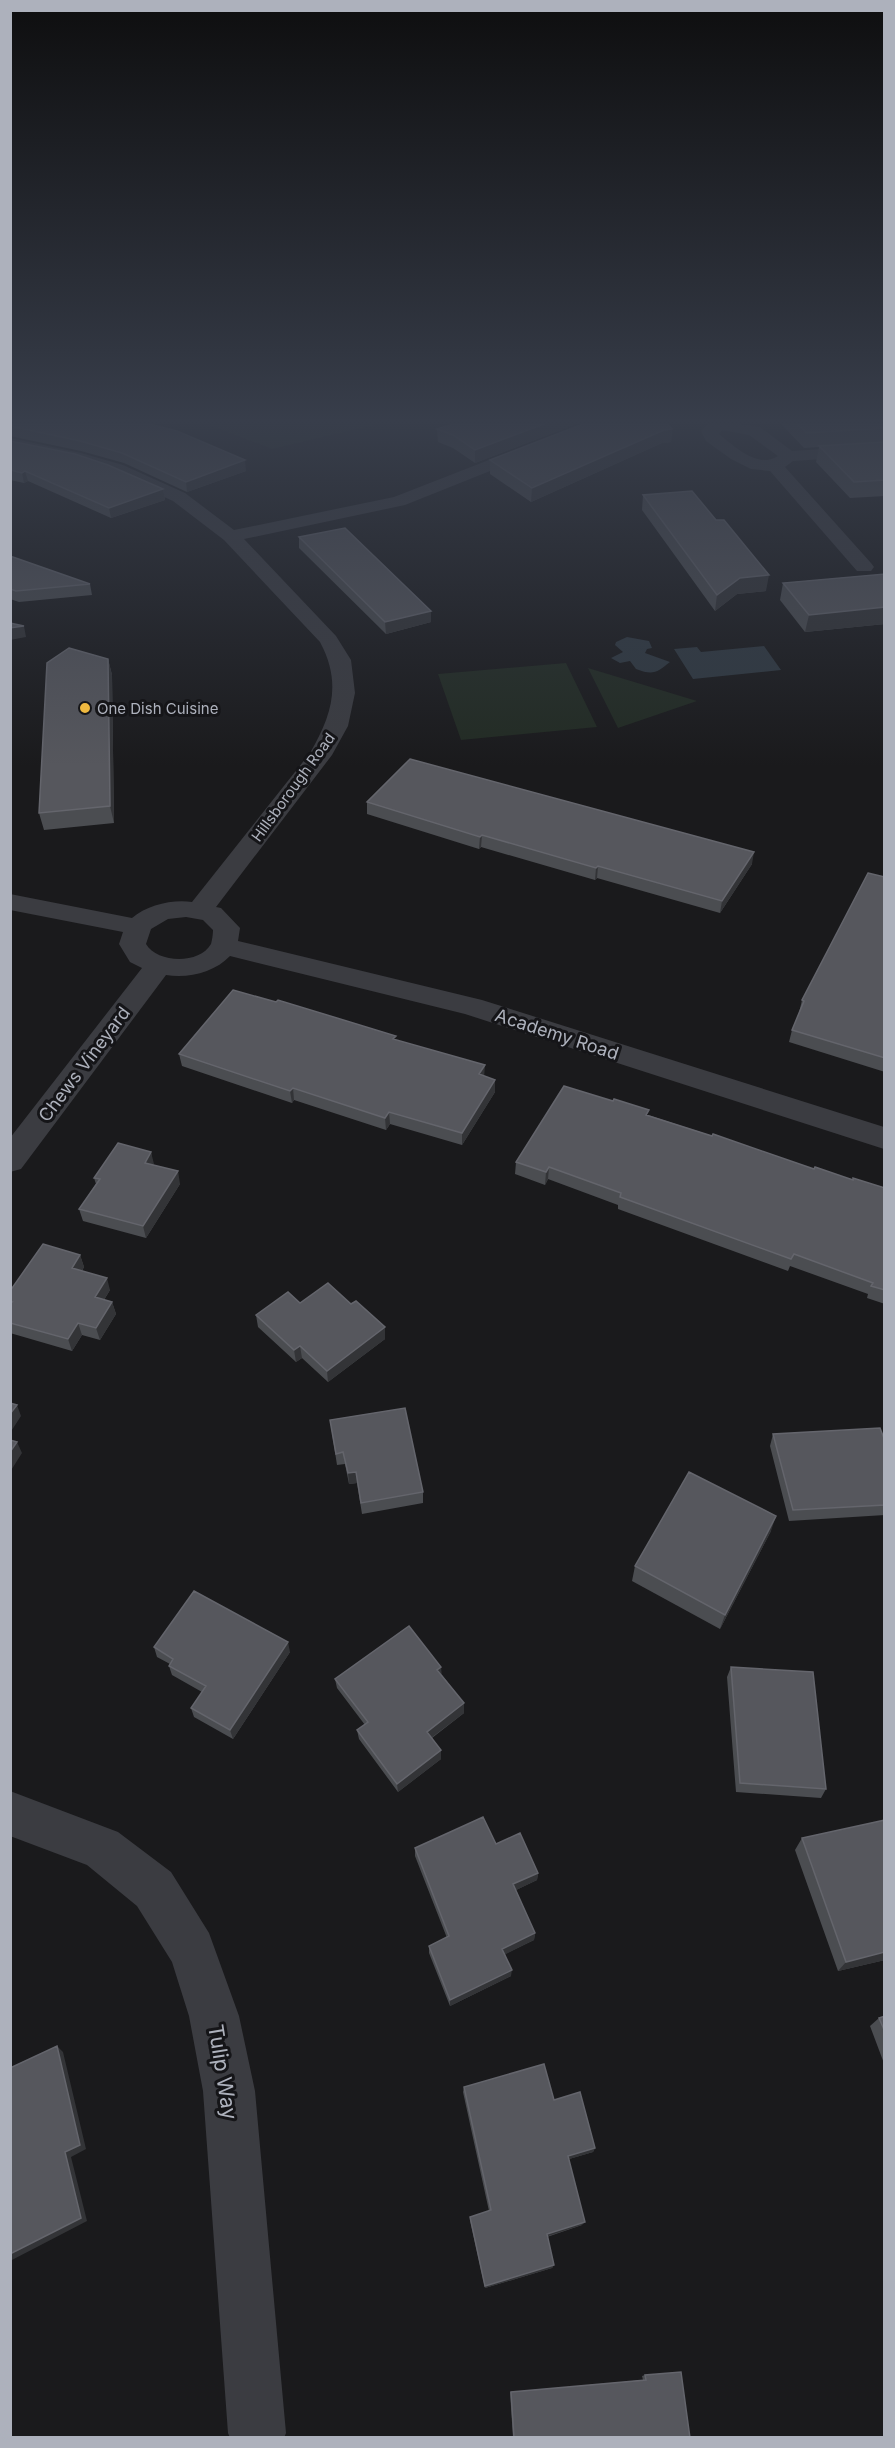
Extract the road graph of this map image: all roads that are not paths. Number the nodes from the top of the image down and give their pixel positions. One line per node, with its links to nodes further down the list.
1 (233, 538): 5 (street, Hillsborough Road)
2 (842, 538): 3 (street)
3 (864, 567)
4 (10, 902): 6 (street)
5 (200, 910): 6 (street); 7 (street)
6 (138, 927): 8 (street)
7 (225, 946): 8 (street); 9 (street, Academy Road)
8 (158, 966): 10 (street, Chews Vineyard)
9 (885, 1138)
10 (10, 1161)
11 (10, 1813): 12 (street, Tulip Way)
12 (257, 2433)

